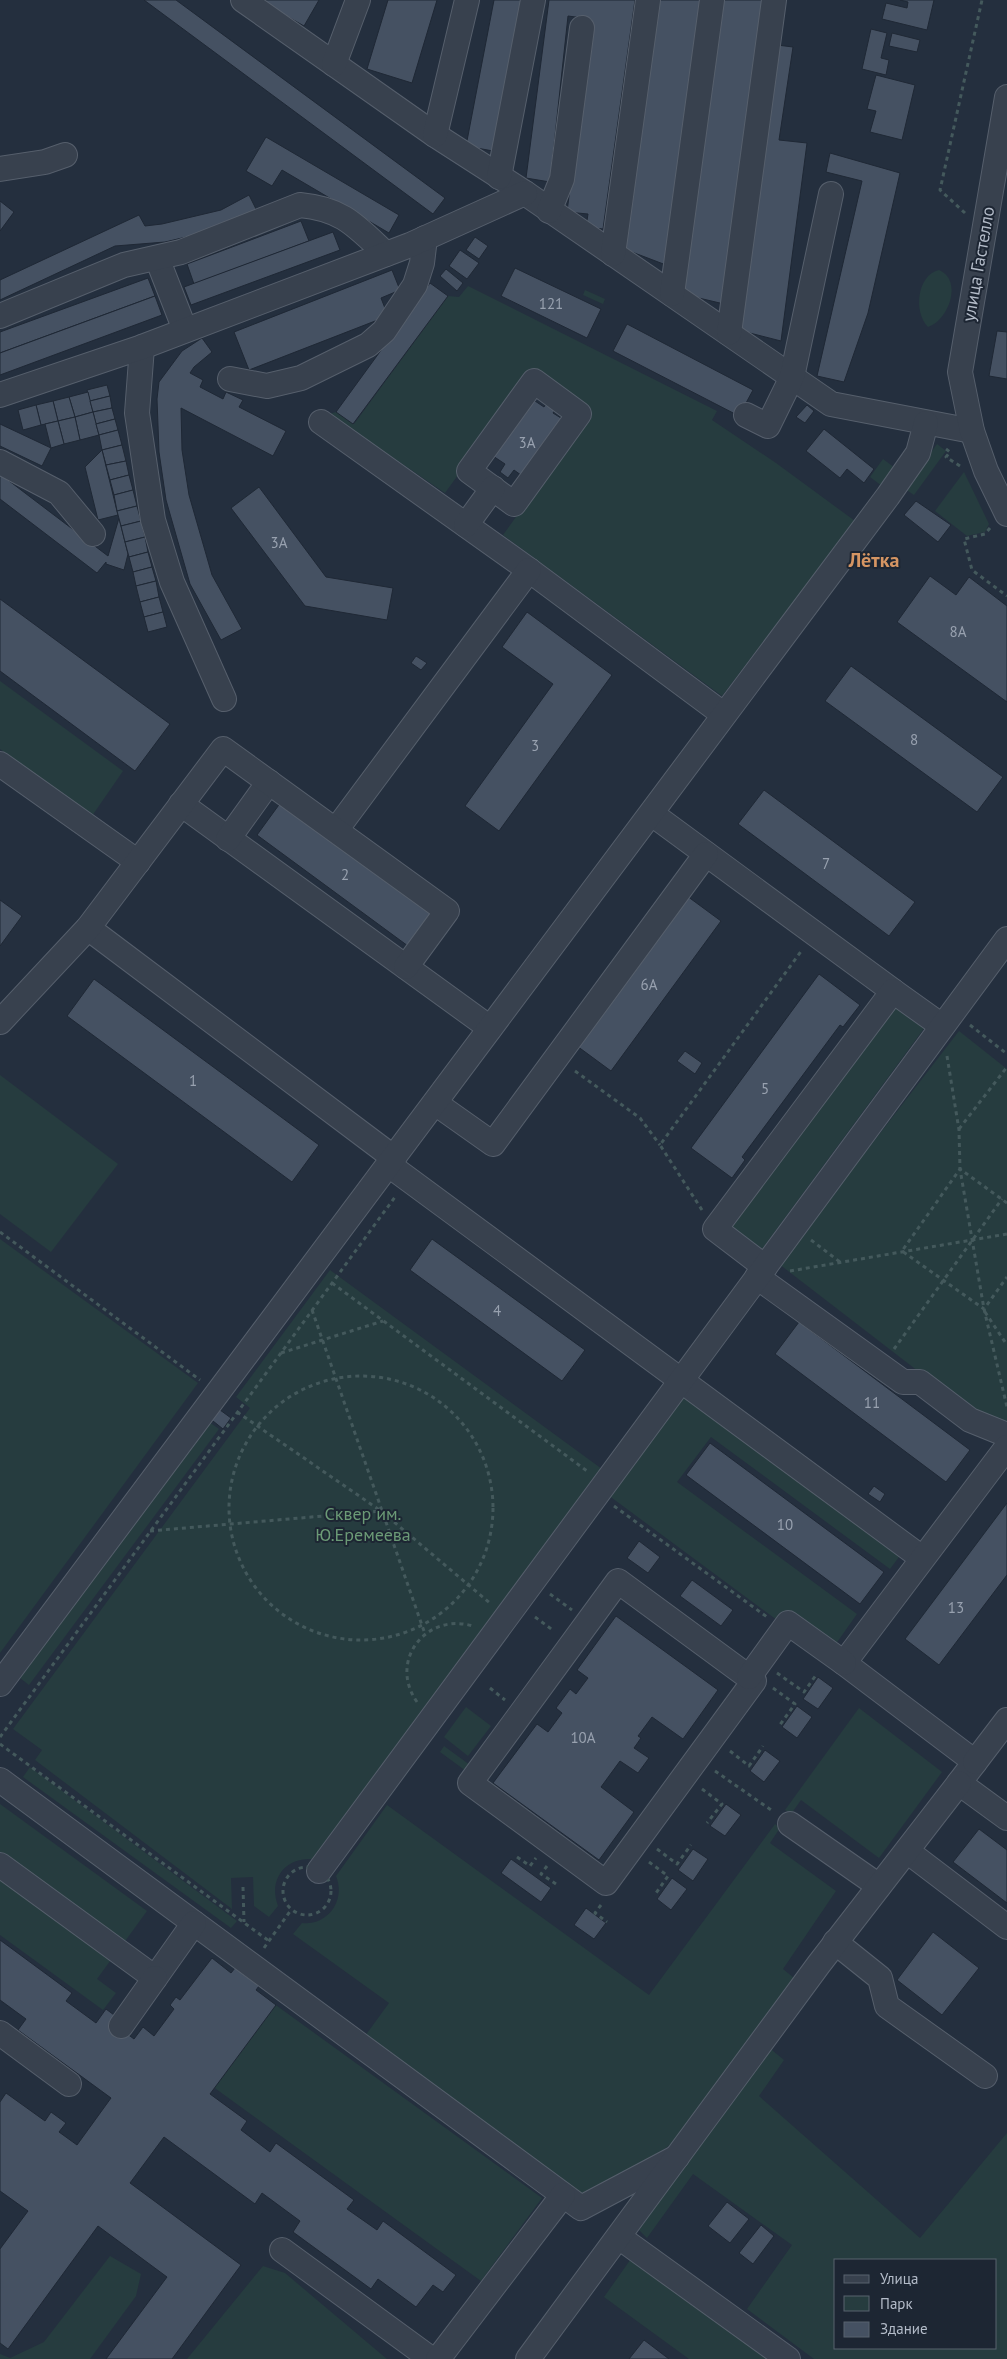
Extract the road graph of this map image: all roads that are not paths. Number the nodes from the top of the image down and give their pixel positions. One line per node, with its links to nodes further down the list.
1 (243, 0): 9 (street)
2 (358, 0): 9 (street)
3 (467, 0): 11 (street)
4 (533, 0): 14 (street)
5 (648, 0): 20 (street)
6 (712, 0): 22 (street)
7 (774, 0): 25 (street)
8 (582, 28): 17 (street)
9 (334, 64): 11 (street)
10 (1007, 97): 33 (street, улица Гастелло)
11 (435, 135): 14 (street)
12 (65, 156): 13 (street)
13 (0, 169)
14 (499, 177): 15 (street)
15 (525, 194): 17 (street); 18 (street)
16 (831, 194): 27 (street)
17 (549, 210): 20 (street)
18 (425, 238): 19 (street); 28 (street)
19 (386, 254): 21 (street); 24 (street)
20 (613, 254): 22 (street)
21 (157, 258): 23 (street); 24 (street)
22 (672, 294): 25 (street)
23 (0, 316)
24 (185, 330): 26 (street)
25 (729, 333): 27 (street)
26 (142, 347): 29 (street); 40 (street)
27 (792, 377): 30 (street); 32 (street)
28 (230, 379)
29 (0, 395)
30 (746, 415)
31 (321, 422): 37 (street)
32 (924, 429): 33 (street); 41 (street)
33 (972, 431): 36 (street, улица Гастелло)
34 (0, 462): 38 (street)
35 (493, 488): 35 (street); 37 (street)
36 (999, 519)
37 (466, 525): 39 (street)
38 (93, 534)
39 (529, 570): 41 (street); 46 (street)
40 (224, 699)
41 (724, 714): 45 (street)
42 (0, 764): 49 (street)
43 (269, 782): 44 (street); 46 (street); 47 (street)
44 (181, 804): 47 (street); 49 (street)
45 (652, 814): 48 (street); 56 (street)
46 (336, 830): 52 (street)
47 (228, 839): 52 (street)
48 (706, 854): 53 (street); 57 (street)
49 (138, 862): 50 (street)
50 (88, 928): 55 (street); 58 (street)
51 (1007, 939): 54 (street)
52 (406, 967): 56 (street)
53 (893, 991): 54 (street); 59 (street)
54 (948, 1019): 59 (street)
55 (0, 1022)
56 (490, 1028): 57 (street)
57 (435, 1103): 58 (street)
58 (391, 1162): 60 (street); 66 (street)
59 (761, 1272): 60 (street); 61 (street)
60 (680, 1380): 63 (street); 75 (street)
61 (1007, 1434)
62 (1007, 1447): 63 (street)
63 (922, 1558): 64 (street)
64 (844, 1664): 65 (street); 68 (street)
65 (749, 1677): 65 (street)
66 (1, 1683)
67 (1007, 1720): 68 (street)
68 (975, 1762): 70 (street)
69 (0, 1780): 77 (street)
70 (959, 1783): 71 (street); 73 (street)
71 (1007, 1818)
72 (790, 1824): 76 (street)
73 (907, 1851): 76 (street); 78 (street)
74 (0, 1865): 80 (street)
75 (319, 1871)
76 (878, 1886): 79 (street)
77 (194, 1923): 80 (street); 86 (street)
78 (1007, 1927)
79 (835, 1942): 83 (street); 85 (street)
80 (155, 1978): 81 (street)
81 (121, 2026)
82 (0, 2033): 84 (street)
83 (984, 2076)
84 (69, 2084)
85 (677, 2157): 86 (street); 87 (street)
86 (563, 2195): 90 (street)
87 (619, 2236): 91 (street); 92 (street)
88 (282, 2250): 89 (street)
89 (431, 2359)
90 (438, 2359)
91 (528, 2359)
92 (788, 2359)

